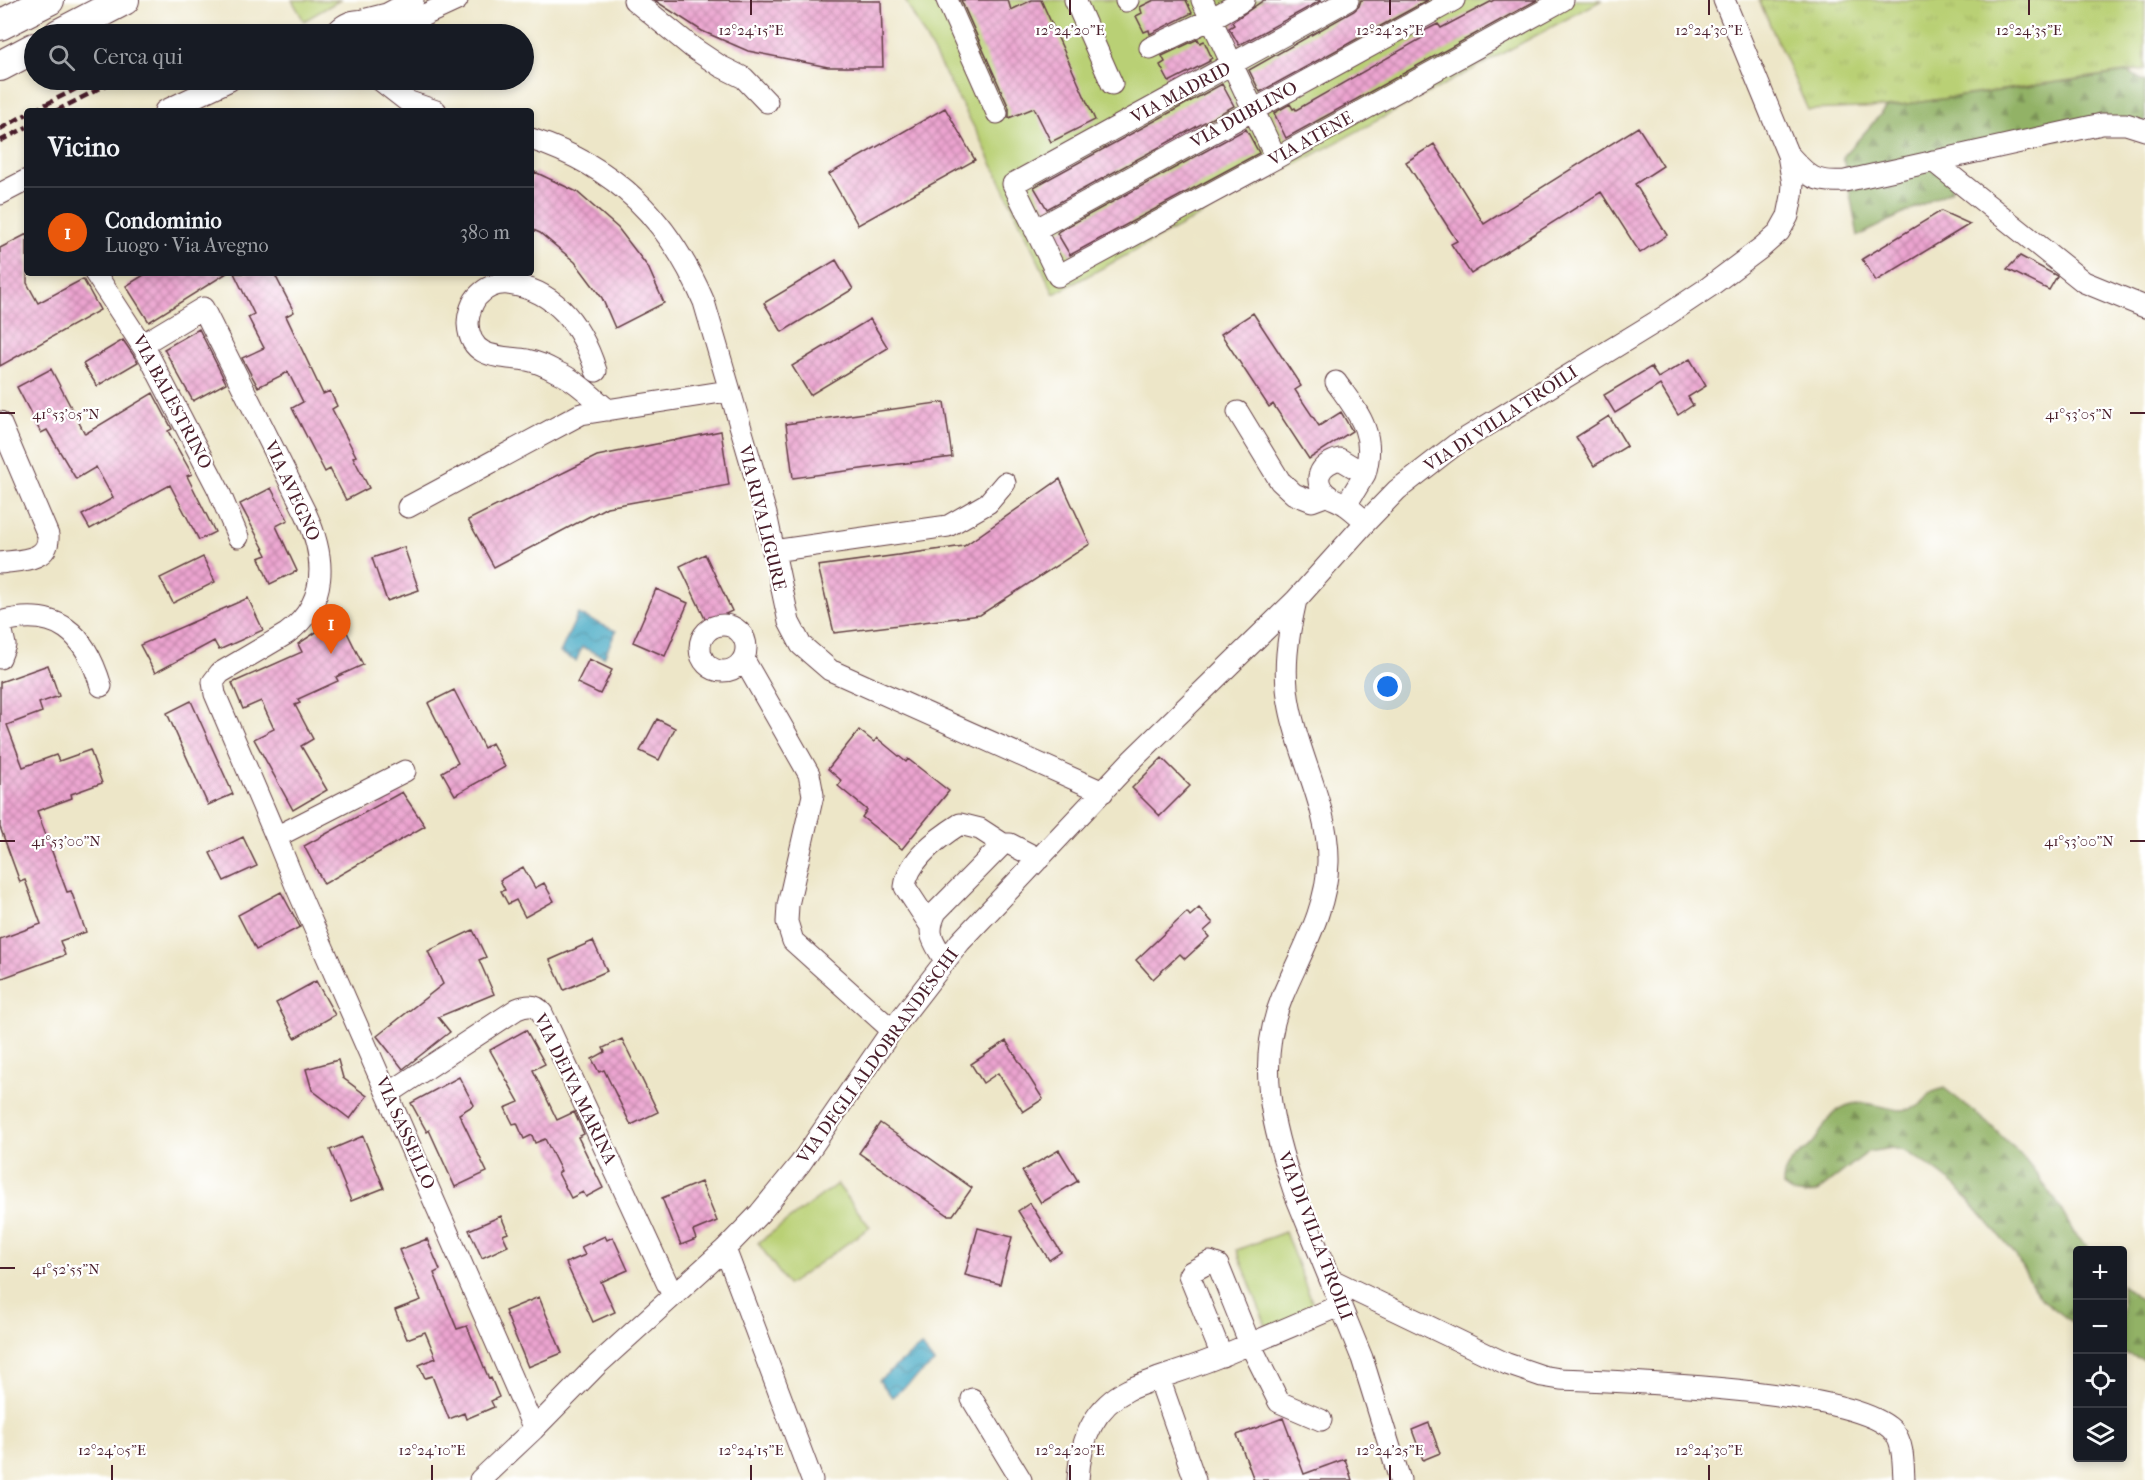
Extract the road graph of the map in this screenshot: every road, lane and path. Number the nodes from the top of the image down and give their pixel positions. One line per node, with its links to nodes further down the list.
1 (49, 0): 19 (highway)
2 (124, 0): 15 (highway)
3 (414, 0): 14 (street)
4 (458, 0): 18 (street)
5 (634, 0): 27 (street)
6 (947, 0): 31 (street)
7 (1075, 0): 24 (street)
8 (1244, 0): 13 (street)
9 (1348, 0): 22 (street, VIA MADRID)
10 (1454, 0): 30 (street, VIA DUBLINO)
11 (1563, 0): 35 (street, VIA ATENE)
12 (1724, 0): 34 (street, VIA DI VILLA TROILI)
13 (1206, 9): 20 (street); 22 (street)
14 (363, 20): 16 (street); 17 (street)
15 (78, 24)
16 (345, 24)
17 (376, 24)
18 (405, 24)
19 (0, 25)
20 (1150, 48)
21 (24, 53): 23 (highway)
22 (1233, 65): 30 (street); 39 (street, VIA MADRID)
23 (0, 66)
24 (1112, 84)
25 (209, 90): 28 (street)
26 (393, 90): 29 (street)
27 (767, 102)
28 (171, 108)
29 (427, 108)
30 (1254, 110): 35 (street); 39 (street, VIA DUBLINO)
31 (997, 113)
32 (2145, 130): 36 (street)
33 (534, 140): 45 (street, VIA RIVA LIGURE)
34 (1788, 155): 36 (street); 53 (street, VIA DI VILLA TROILI)
35 (1276, 158): 39 (street, VIA ATENE)
36 (1933, 161): 41 (street)
37 (24, 182): 38 (street)
38 (0, 194)
39 (1035, 230)
40 (97, 276): 42 (street, VIA BALESTRINO)
41 (2145, 307)
42 (142, 344): 54 (street, VIA BALESTRINO); 64 (street, VIA AVEGNO)
43 (596, 371): 46 (street)
44 (1336, 382): 49 (street)
45 (728, 391): 46 (street); 55 (street, VIA RIVA LIGURE)
46 (608, 410): 52 (street)
47 (1238, 412): 51 (street)
48 (0, 422): 56 (street)
49 (1365, 474): 51 (street); 51 (street)
50 (1005, 483): 55 (street)
51 (1337, 500): 53 (street)
52 (408, 507)
53 (1366, 522): 57 (street, VIA DI VILLA TROILI)
54 (238, 537)
55 (773, 551): 63 (street, VIA RIVA LIGURE)
56 (0, 563)
57 (1296, 600): 63 (street, VIA DEGLI ALDOBRANDESCHI); 72 (street, VIA DI VILLA TROILI)
58 (0, 622): 59 (street); 61 (street)
59 (0, 658)
60 (744, 660): 69 (street)
61 (101, 686)
62 (405, 771): 64 (street)
63 (1102, 792): 66 (street, VIA DEGLI ALDOBRANDESCHI)
64 (276, 837): 70 (street, VIA SASSELLO)
65 (1002, 844): 66 (street); 67 (street); 67 (street)
66 (1039, 860): 68 (street, VIA DEGLI ALDOBRANDESCHI)
67 (930, 925): 68 (street)
68 (945, 961): 69 (street, VIA DEGLI ALDOBRANDESCHI)
69 (892, 1030): 71 (street, VIA DEGLI ALDOBRANDESCHI)
70 (388, 1094): 73 (street, VIA DEIVA MARINA); 80 (street, VIA SASSELLO)
71 (725, 1249): 73 (street, VIA DEGLI ALDOBRANDESCHI); 82 (street)
72 (1330, 1279): 74 (street, VIA DI VILLA TROILI); 87 (street)
73 (673, 1296): 80 (street, VIA DEGLI ALDOBRANDESCHI)
74 (1341, 1305): 75 (street); 86 (street, VIA DI VILLA TROILI)
75 (1250, 1344): 76 (street); 76 (street); 79 (street)
76 (1222, 1356): 77 (street)
77 (1159, 1378): 84 (street); 85 (street)
78 (972, 1399): 83 (street)
79 (1321, 1420)
80 (534, 1429): 81 (street, VIA DEGLI ALDOBRANDESCHI)
81 (480, 1480)
82 (812, 1480)
83 (1021, 1480)
84 (1078, 1480)
85 (1195, 1480)
86 (1400, 1480)
87 (1904, 1480)

